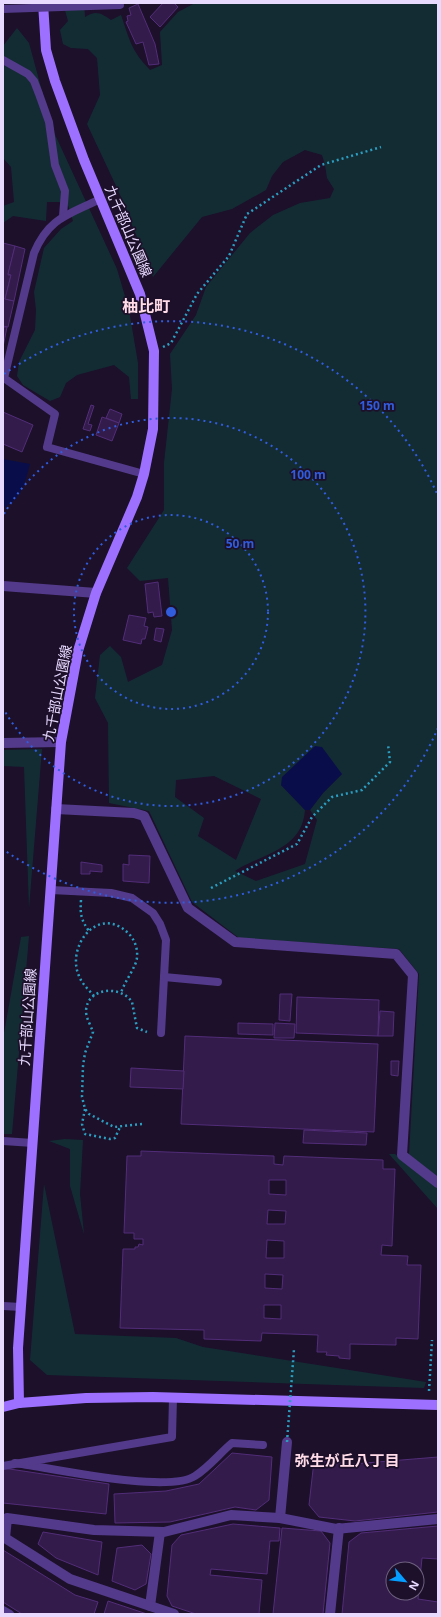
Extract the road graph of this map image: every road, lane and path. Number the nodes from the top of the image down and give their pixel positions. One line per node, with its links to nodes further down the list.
1 (43, 3): 6 (main road, 九千部山公園線)
2 (122, 4): 3 (lane, bridge)
3 (3, 9)
4 (3, 60): 7 (lane)
5 (381, 147): 8 (path)
6 (100, 199): 7 (lane); 8 (main road, 九千部山公園線)
7 (63, 216): 9 (lane)
8 (154, 351): 9 (main road, 九千部山公園線)
9 (144, 474): 11 (main road, 九千部山公園線)
10 (3, 586): 11 (street)
11 (96, 594): 12 (main road, 九千部山公園線)
12 (61, 742): 13 (street); 15 (main road, 九千部山公園線)
13 (3, 743)
14 (388, 744): 16 (path)
15 (56, 809): 17 (main road, 九千部山公園線); 31 (street)
16 (211, 888)
17 (50, 890): 18 (lane); 30 (main road, 九千部山公園線)
18 (82, 892): 19 (path); 20 (lane)
19 (89, 930): 22 (path); 23 (path)
20 (164, 977): 21 (lane); 25 (lane)
21 (218, 982)
22 (121, 993): 23 (path); 24 (path)
23 (94, 996): 26 (path)
24 (147, 1032)
25 (161, 1033)
26 (85, 1109): 28 (path); 28 (path)
27 (142, 1124): 28 (path)
28 (120, 1127)
29 (3, 1141): 30 (lane)
30 (33, 1143): 33 (main road, 九千部山公園線)
31 (438, 1183)
32 (3, 1306): 33 (lane)
33 (21, 1307): 38 (main road, 九千部山公園線)
34 (432, 1340): 36 (path)
35 (294, 1349): 41 (path, bridge)
36 (429, 1391)
37 (173, 1398): 38 (main road); 39 (main road); 43 (lane)
38 (19, 1403): 40 (main road)
39 (438, 1405)
40 (3, 1407)
41 (287, 1442): 45 (street)
42 (263, 1446): 43 (lane)
43 (15, 1463): 44 (lane)
44 (3, 1466)
45 (280, 1518): 47 (street); 48 (street)
46 (438, 1518): 47 (street)
47 (339, 1528): 53 (street)
48 (160, 1532): 49 (street); 49 (street)
49 (150, 1606): 52 (street)
50 (3, 1610): 51 (lane)
51 (10, 1614)
52 (174, 1614)
53 (330, 1614)

